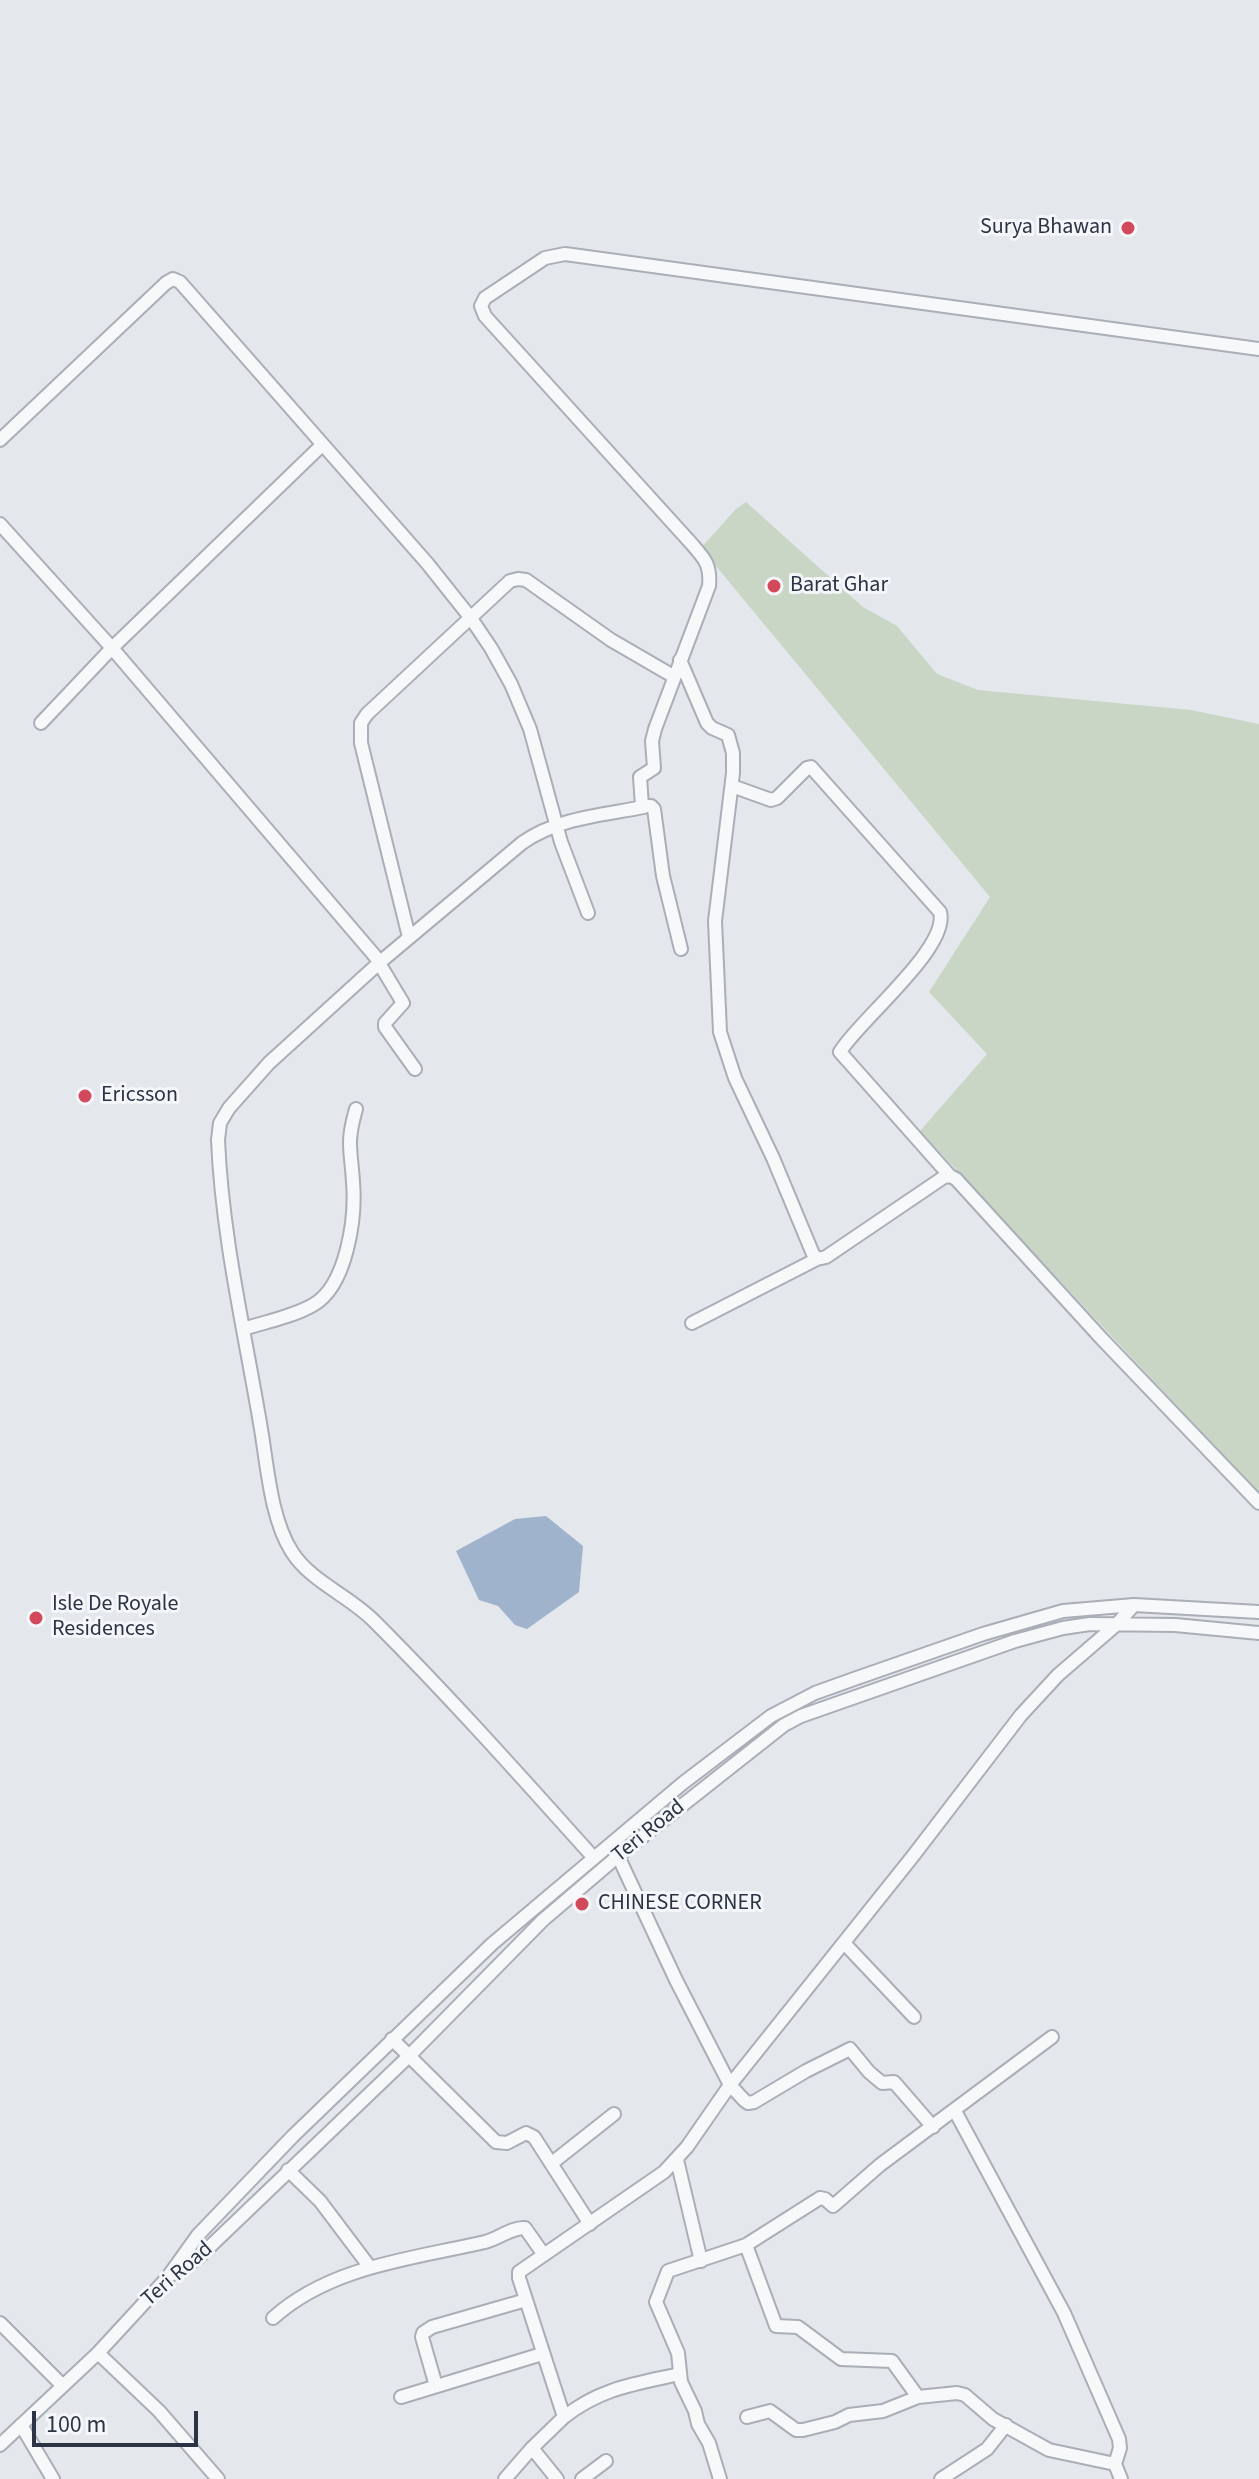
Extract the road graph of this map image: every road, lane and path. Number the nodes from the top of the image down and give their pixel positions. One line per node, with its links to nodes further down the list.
1 (1259, 349): 7 (street)
2 (0, 440): 3 (street)
3 (322, 445): 5 (street); 6 (street)
4 (0, 524): 6 (street)
5 (470, 617): 8 (street); 12 (street); 14 (street)
6 (112, 648): 9 (street); 16 (street)
7 (680, 660): 8 (street); 10 (street)
8 (673, 676): 11 (street)
9 (41, 723)
10 (732, 786): 19 (street); 20 (street)
11 (644, 807): 12 (street); 15 (street)
12 (557, 825): 13 (street); 14 (street)
13 (588, 913)
14 (409, 937): 16 (street)
15 (681, 949)
16 (379, 962): 17 (street); 22 (street)
17 (415, 1069)
18 (356, 1109): 22 (street)
19 (950, 1176): 20 (street); 23 (street)
20 (817, 1259): 21 (street)
21 (692, 1323)
22 (243, 1329): 31 (street)
23 (1259, 1503)
24 (1134, 1605): 25 (street); 26 (street); 28 (street)
25 (1259, 1612)
26 (1116, 1625): 27 (street, Teri Road); 29 (street, Teri Road); 32 (street)
27 (1259, 1633)
28 (634, 1825): 29 (street); 31 (street)
29 (644, 1836): 30 (street, Teri Road)
30 (618, 1856): 36 (street, Teri Road); 37 (street)
31 (594, 1858): 35 (street)
32 (844, 1943): 33 (street); 37 (street)
33 (914, 2017)
34 (1052, 2037): 38 (street)
35 (392, 2039): 36 (street); 49 (street)
36 (409, 2056): 42 (street); 43 (street, Teri Road)
37 (730, 2085): 40 (street); 41 (street)
38 (955, 2111): 40 (street); 67 (street)
39 (614, 2114): 42 (street)
40 (933, 2127): 45 (street)
41 (677, 2160): 44 (street); 47 (street)
42 (552, 2163): 44 (street)
43 (288, 2170): 48 (street); 49 (street, Teri Road)
44 (590, 2224): 46 (street)
45 (746, 2245): 47 (street); 59 (street)
46 (544, 2255): 48 (street); 50 (street)
47 (701, 2261): 55 (street)
48 (369, 2266): 51 (street)
49 (169, 2276): 53 (street, Teri Road)
50 (526, 2300): 54 (street); 57 (street)
51 (273, 2318)
52 (0, 2323): 56 (street)
53 (98, 2353): 56 (street, Teri Road); 69 (street)
54 (542, 2354): 57 (street); 60 (street)
55 (680, 2374): 60 (street); 73 (street)
56 (62, 2385): 62 (street, Teri Road)
57 (436, 2386): 58 (street)
58 (401, 2397)
59 (918, 2397): 61 (street); 63 (street)
60 (564, 2417): 65 (street)
61 (747, 2417)
62 (21, 2425): 64 (street, Teri Road); 68 (street)
63 (1006, 2425): 67 (street); 74 (street)
64 (0, 2445)
65 (532, 2448): 70 (street); 71 (street)
66 (606, 2461): 72 (street)
67 (1115, 2464): 75 (street)
68 (53, 2479)
69 (218, 2479)
70 (505, 2479)
71 (557, 2479)
72 (582, 2479)
73 (720, 2479)
74 (941, 2479)
75 (1121, 2479)

